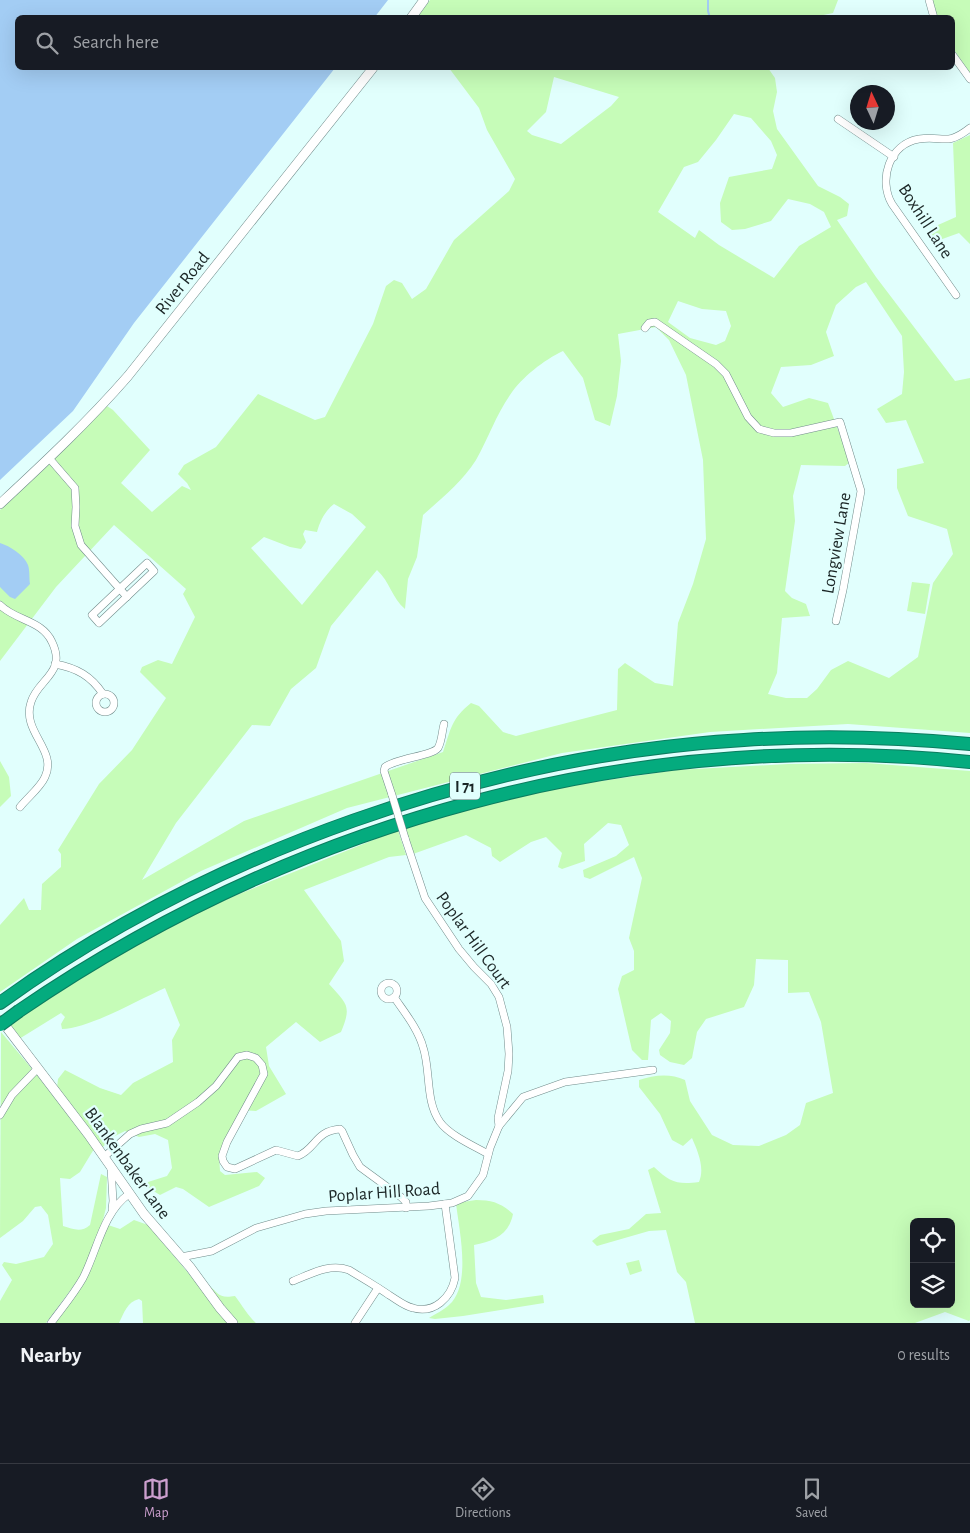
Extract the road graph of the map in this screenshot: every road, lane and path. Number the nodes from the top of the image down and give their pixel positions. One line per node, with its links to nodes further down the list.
1 (424, 0): 3 (street)
2 (929, 0): 4 (street)
3 (413, 15)
4 (933, 15)
5 (955, 58): 7 (street)
6 (371, 70): 13 (street, River Road)
7 (970, 78)
8 (838, 119): 10 (street)
9 (970, 128): 10 (street)
10 (894, 157): 11 (street, Boxhill Lane)
11 (956, 295)
12 (644, 328): 18 (street, Longview Lane)
13 (49, 458): 14 (street, River Road); 15 (street)
14 (0, 504)
15 (119, 589): 16 (street); 16 (street); 16 (street)
16 (126, 597)
17 (0, 605): 19 (street)
18 (836, 621)
19 (55, 664): 20 (street); 24 (street)
20 (104, 694)
21 (444, 724): 32 (street, Poplar Hill Court, bridge)
22 (970, 744): 26 (highway, I 71)
23 (970, 762): 28 (highway, I 71, bridge)
24 (20, 807)
25 (394, 997): 33 (street)
26 (3, 1001)
27 (0, 1019): 29 (street, Blankenbaker Lane)
28 (0, 1025)
29 (38, 1068): 31 (street); 34 (street, Blankenbaker Lane)
30 (653, 1070): 32 (street, Poplar Hill Road)
31 (0, 1115)
32 (499, 1126): 33 (street, Poplar Hill Road)
33 (488, 1154): 37 (street, Poplar Hill Road)
34 (104, 1157): 35 (street, Blankenbaker Lane); 38 (street)
35 (111, 1168): 36 (street, Blankenbaker Lane); 39 (street)
36 (129, 1194): 39 (street); 40 (street, Blankenbaker Lane)
37 (446, 1204): 38 (street, Poplar Hill Road); 42 (street)
38 (406, 1208): 40 (street, Poplar Hill Road)
39 (111, 1212): 43 (street)
40 (181, 1257): 44 (street, Blankenbaker Lane)
41 (292, 1281): 42 (street)
42 (378, 1288): 45 (street)
43 (51, 1323)
44 (233, 1323)
45 (355, 1323)

